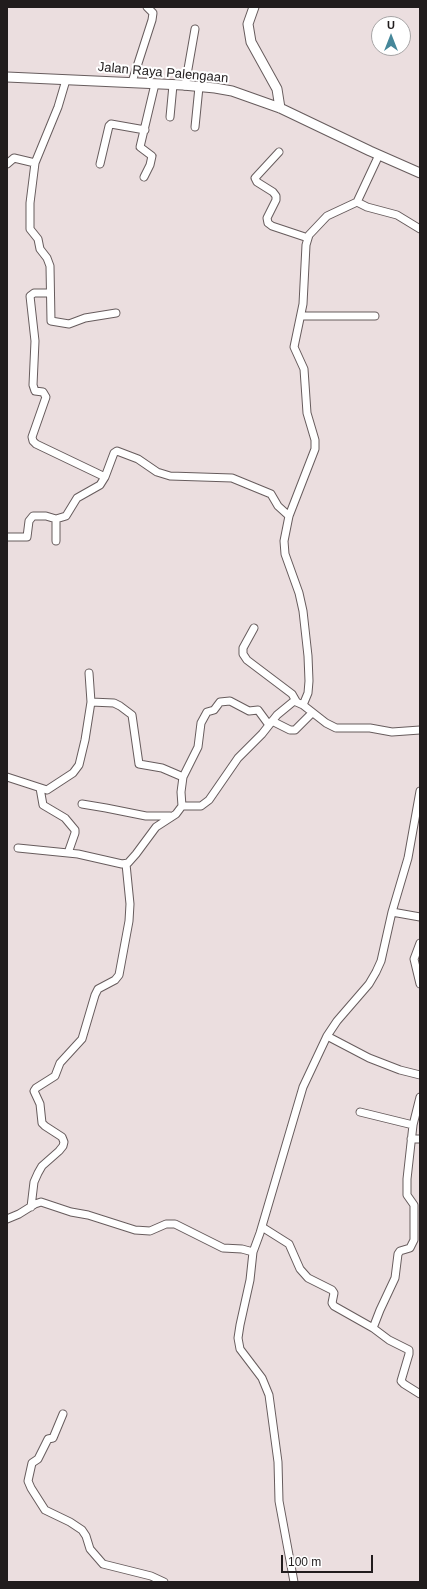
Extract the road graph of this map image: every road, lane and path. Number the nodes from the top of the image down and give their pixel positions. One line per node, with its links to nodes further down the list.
1 (147, 7): 6 (street)
2 (252, 8): 11 (street)
3 (195, 29): 9 (street)
4 (7, 77): 5 (street, Jalan Raya Palengaan)
5 (66, 80): 6 (street, Jalan Raya Palengaan); 17 (street)
6 (132, 82): 7 (street, Jalan Raya Palengaan)
7 (155, 84): 8 (street, Jalan Raya Palengaan); 14 (street)
8 (173, 85): 9 (street, Jalan Raya Palengaan); 12 (street)
9 (185, 86): 10 (street, Jalan Raya Palengaan)
10 (199, 87): 11 (street, Jalan Raya Palengaan); 13 (street)
11 (280, 108): 16 (street, Jalan Raya Palengaan)
12 (170, 117)
13 (196, 127)
14 (145, 130): 19 (street); 21 (street)
15 (279, 152): 24 (street)
16 (379, 155): 20 (street, Jalan Raya Palengaan); 22 (street)
17 (36, 163): 18 (street); 25 (street)
18 (7, 164)
19 (100, 164)
20 (420, 173)
21 (144, 177)
22 (357, 202): 23 (street); 24 (street)
23 (420, 229)
24 (308, 238): 27 (street)
25 (50, 292): 26 (street); 29 (street)
26 (116, 313)
27 (301, 316): 28 (street); 30 (street)
28 (375, 316)
29 (105, 477): 30 (street); 31 (street)
30 (290, 516): 38 (street)
31 (56, 519): 32 (street); 33 (street)
32 (7, 537)
33 (56, 541)
34 (254, 628): 36 (street)
35 (89, 673): 37 (street)
36 (296, 701): 38 (street); 40 (street)
37 (91, 702): 43 (street); 44 (street)
38 (303, 705): 39 (street)
39 (312, 712): 40 (street); 41 (street)
40 (271, 723): 43 (street); 47 (street)
41 (420, 730)
42 (7, 777): 44 (street)
43 (183, 777): 47 (street)
44 (40, 788): 50 (street)
45 (420, 791): 52 (street)
46 (82, 804): 48 (street)
47 (182, 806): 48 (street)
48 (174, 816): 51 (street)
49 (18, 848): 50 (street)
50 (68, 853): 51 (street)
51 (126, 864): 63 (street)
52 (392, 912): 53 (street); 56 (street)
53 (420, 917)
54 (420, 943): 55 (street)
55 (420, 984)
56 (327, 1036): 57 (street); 65 (street)
57 (420, 1075)
58 (420, 1097): 60 (street)
59 (360, 1112): 60 (street)
60 (413, 1125): 61 (street)
61 (411, 1139): 62 (street); 67 (street)
62 (420, 1139)
63 (31, 1207): 64 (street); 66 (street)
64 (7, 1219)
65 (262, 1227): 66 (street); 67 (street)
66 (253, 1252): 71 (street)
67 (373, 1328): 68 (street)
68 (420, 1394)
69 (63, 1414): 70 (street)
70 (164, 1582)
71 (294, 1582)

